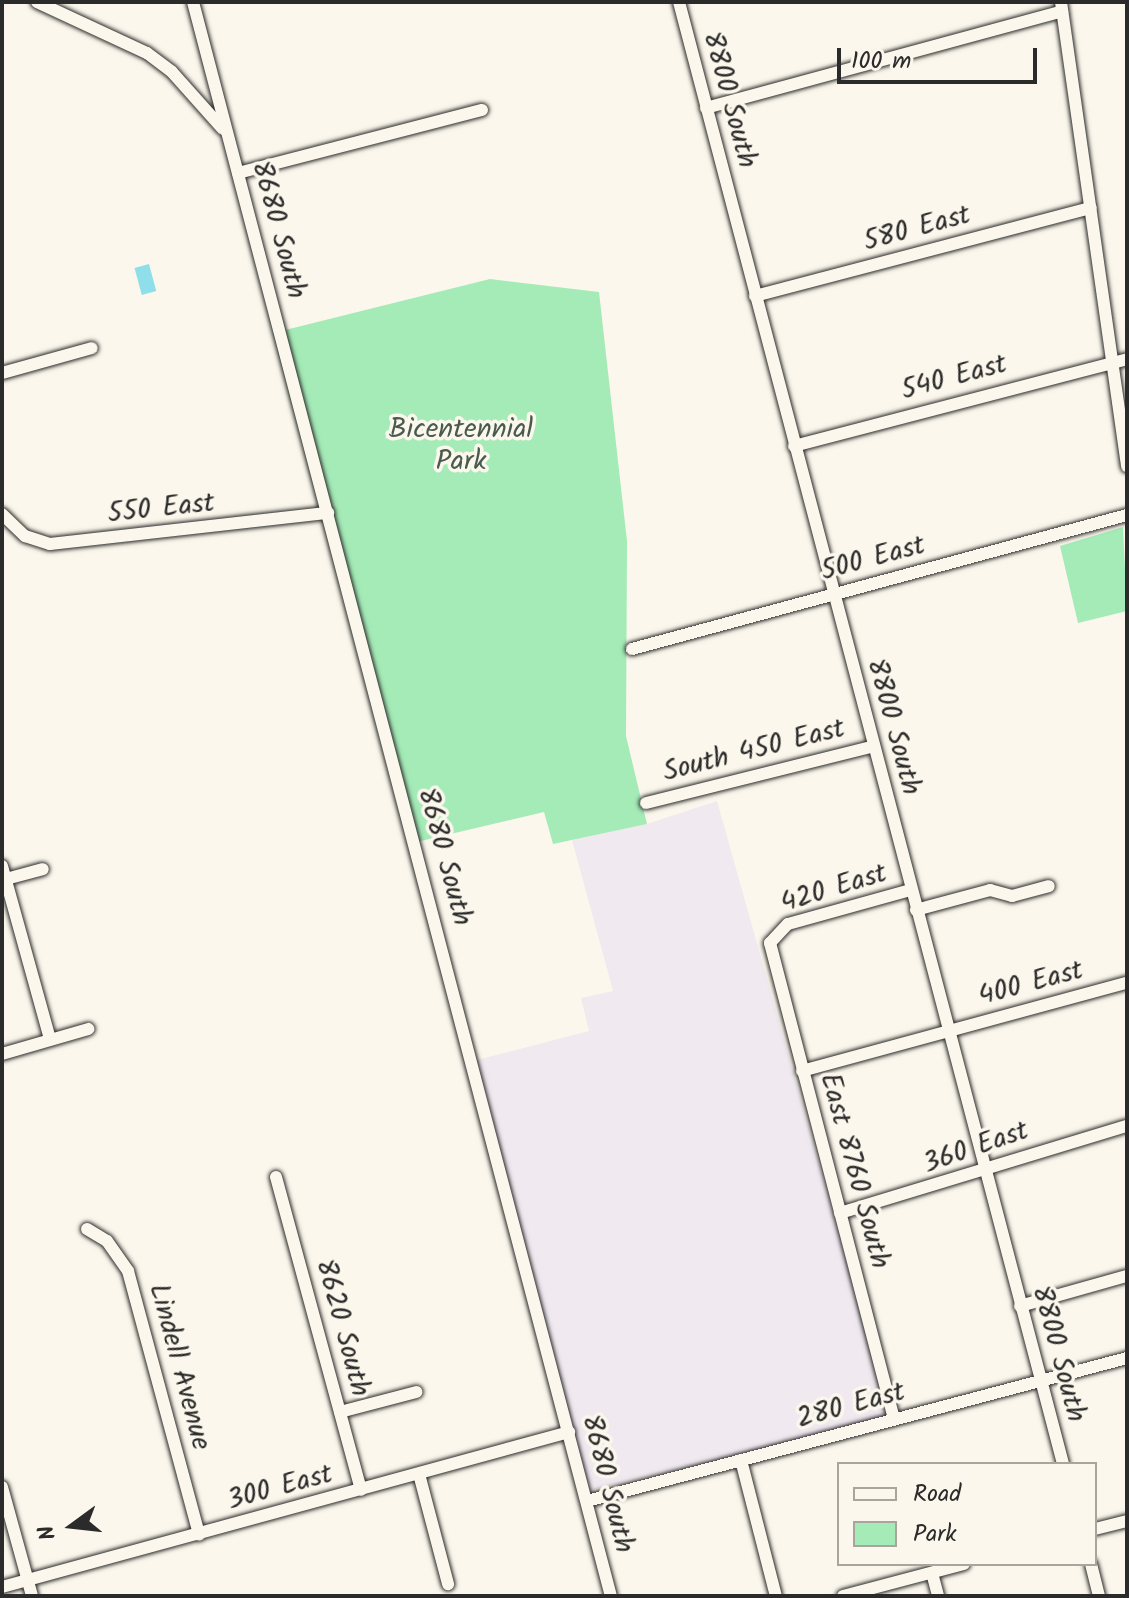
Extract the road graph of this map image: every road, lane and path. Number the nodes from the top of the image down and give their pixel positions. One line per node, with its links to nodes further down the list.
1 (37, 2): 7 (street)
2 (679, 2): 5 (street, 8800 South)
3 (194, 3): 7 (street, 8680 South)
4 (1062, 7): 5 (street); 9 (street)
5 (706, 108): 10 (street, 8800 South)
6 (482, 110): 8 (street)
7 (225, 131): 8 (street, 8680 South)
8 (238, 173): 17 (street, 8680 South)
9 (1091, 208): 10 (street, 580 East); 13 (street)
10 (755, 296): 15 (street, 8800 South)
11 (92, 348): 14 (street)
12 (1127, 359): 13 (street, 540 East)
13 (1112, 362): 15 (street, 540 East); 16 (street)
14 (2, 373)
15 (794, 446): 20 (street, 8800 South)
16 (1127, 466)
17 (328, 513): 19 (street, 550 East); 48 (street, 8680 South)
18 (1127, 515): 20 (street, 500 East)
19 (4, 517)
20 (833, 594): 21 (street, 500 East); 22 (street, 8800 South)
21 (632, 649)
22 (874, 746): 23 (street, South 450 East); 27 (street, 8800 South)
23 (646, 803)
24 (43, 869): 25 (street)
25 (4, 872): 33 (street)
26 (1049, 886): 28 (street)
27 (911, 890): 28 (street, 8800 South); 29 (street, 420 East)
28 (916, 910): 32 (street, 8800 South)
29 (772, 935): 35 (street, East 8760 South)
30 (1127, 983): 32 (street, 400 East)
31 (88, 1029): 33 (street)
32 (948, 1032): 35 (street, 400 East); 37 (street, 8800 South)
33 (50, 1039): 34 (street)
34 (2, 1054)
35 (802, 1071): 39 (street, East 8760 South)
36 (1127, 1126): 37 (street, 360 East)
37 (983, 1168): 39 (street, 360 East); 42 (street, 8800 South)
38 (276, 1177): 46 (street, 8620 South)
39 (840, 1213): 47 (street, East 8760 South)
40 (87, 1229): 57 (street, Lindell Avenue)
41 (1127, 1276): 42 (street)
42 (1020, 1306): 44 (street, 8800 South)
43 (1127, 1358): 44 (street, 280 East)
44 (1040, 1381): 47 (street, 280 East); 50 (street, 8800 South)
45 (416, 1392): 46 (street)
46 (340, 1412): 53 (street, 8620 South)
47 (894, 1419): 49 (street, 280 East)
48 (569, 1432): 51 (street, 300 East); 54 (street, 8680 South)
49 (741, 1460): 54 (street, 280 East); 66 (street)
50 (1062, 1462)
51 (419, 1474): 53 (street, 300 East); 62 (street)
52 (2, 1487): 61 (street)
53 (361, 1490): 57 (street, 300 East)
54 (587, 1501): 65 (street, 8680 South)
55 (1127, 1521): 56 (street)
56 (1097, 1528)
57 (199, 1535): 61 (street, 300 East)
58 (957, 1566): 60 (street)
59 (1092, 1566): 69 (street)
60 (932, 1573): 67 (street); 68 (street)
61 (28, 1581): 63 (street, 300 East); 64 (street)
62 (448, 1584)
63 (2, 1587)
64 (32, 1596)
65 (611, 1596)
66 (776, 1596)
67 (843, 1596)
68 (938, 1596)
69 (1099, 1596)

